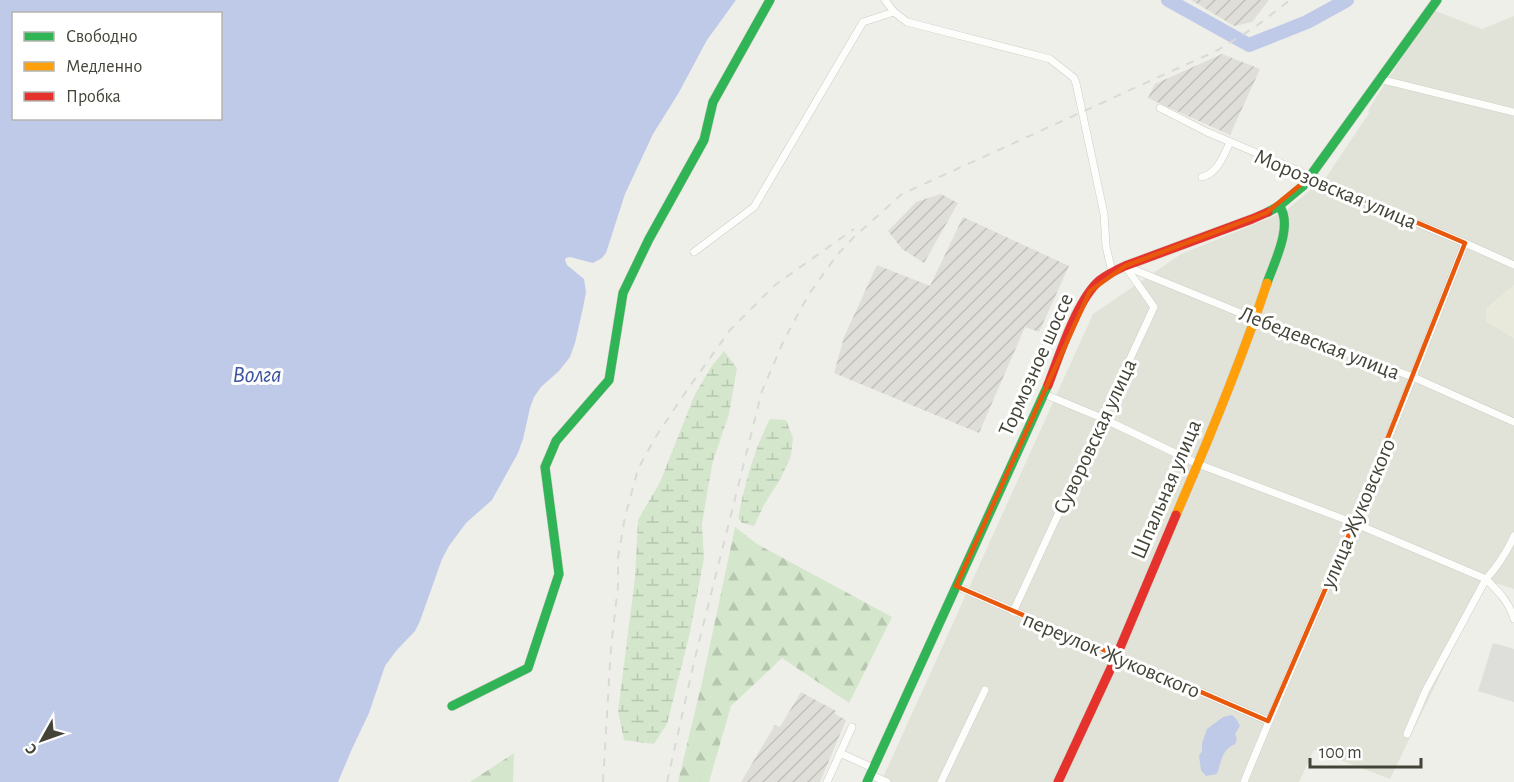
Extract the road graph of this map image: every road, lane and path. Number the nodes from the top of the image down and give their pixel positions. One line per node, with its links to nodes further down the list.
1 (770, 0): 31 (street)
2 (885, 0): 4 (street)
3 (1437, 0): 5 (street, Тормозное шоссе)
4 (894, 12): 13 (street); 16 (street)
5 (1379, 79): 7 (street); 10 (street, Тормозное шоссе)
6 (1160, 108): 8 (street, Морозовская улица)
7 (1514, 112)
8 (1230, 142): 9 (street); 10 (street, Морозовская улица)
9 (1202, 177)
10 (1310, 177): 11 (street, Тормозное шоссе); 12 (street, Морозовская улица)
11 (1279, 206): 15 (street, Тормозное шоссе); 17 (street, Шпальная улица)
12 (1465, 243): 14 (street, Морозовская улица); 18 (street, улица Жуковского)
13 (694, 252)
14 (1514, 265)
15 (1125, 266): 16 (street, Тормозное шоссе); 17 (street, Лебедевская улица); 20 (street, Суворовская улица)
16 (1112, 272): 19 (street, Тормозное шоссе)
17 (1256, 319): 18 (street, Лебедевская улица); 22 (street, Шпальная улица)
18 (1413, 377): 21 (street, Лебедевская улица); 23 (street, улица Жуковского)
19 (1044, 394): 20 (street); 26 (street, Тормозное шоссе)
20 (1102, 418): 22 (street); 27 (street, Суворовская улица)
21 (1514, 422)
22 (1198, 464): 23 (street); 29 (street, Шпальная улица)
23 (1354, 523): 25 (street); 32 (street, улица Жуковского)
24 (1514, 536): 25 (street)
25 (1486, 579): 28 (street); 34 (street)
26 (956, 586): 27 (street, переулок Жуковского); 36 (street, Тормозное шоссе)
27 (1013, 612): 29 (street, переулок Жуковского)
28 (1514, 620)
29 (1117, 655): 32 (street, переулок Жуковского); 40 (street, Шпальная улица)
30 (985, 690): 39 (street)
31 (452, 706)
32 (1268, 721): 41 (street, улица Жуковского)
33 (852, 727): 35 (street)
34 (1407, 734)
35 (840, 753): 36 (street); 37 (street)
36 (870, 775): 38 (street)
37 (828, 782)
38 (887, 782)
39 (941, 782)
40 (1058, 782)
41 (1244, 782)

